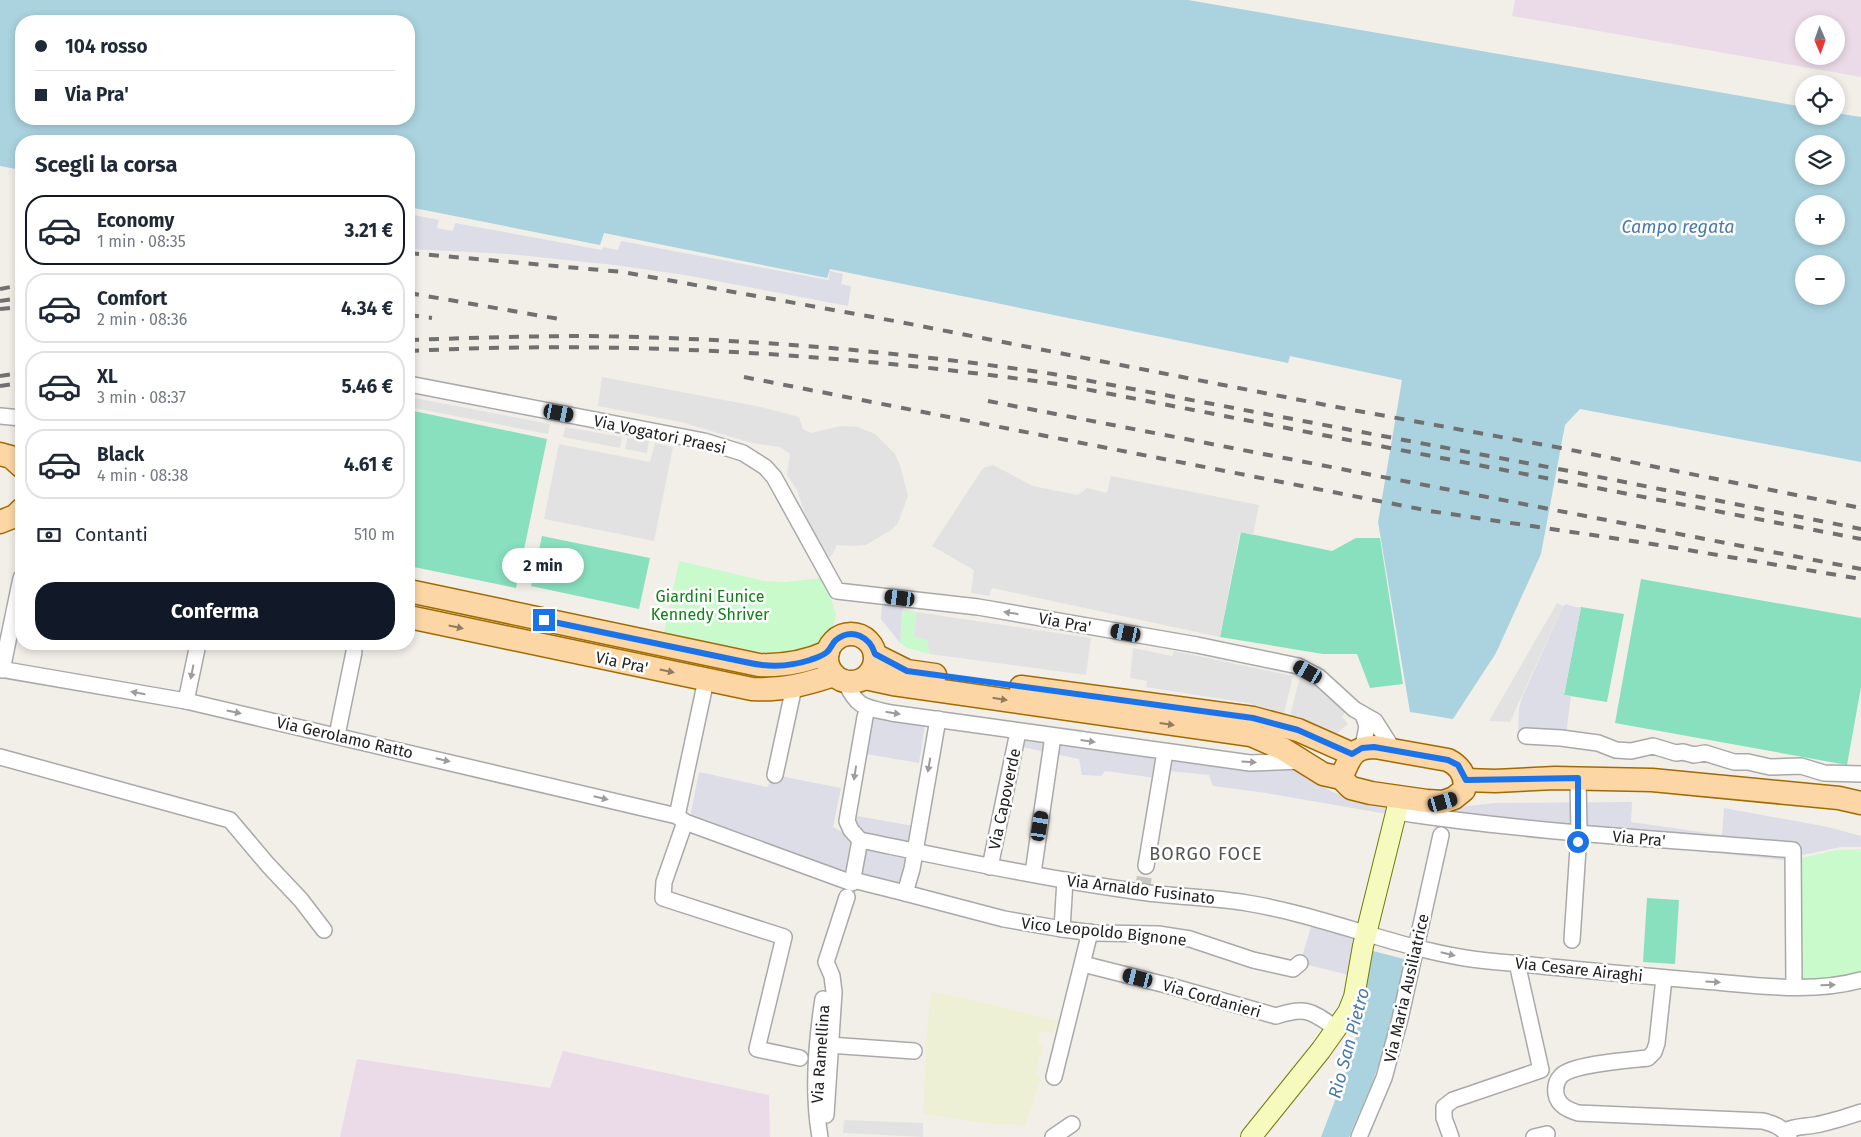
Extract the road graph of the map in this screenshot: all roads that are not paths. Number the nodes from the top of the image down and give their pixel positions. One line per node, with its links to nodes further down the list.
1 (415, 385): 6 (street, Via Vogatori Praesi)
2 (0, 416): 3 (street)
3 (15, 417)
4 (0, 454): 5 (main road)
5 (15, 461)
6 (838, 591): 21 (street, Via Pra', one-way to 6)
7 (415, 592): 12 (main road, Via Pra')
8 (15, 606): 14 (street)
9 (415, 617): 17 (main road, Via Pra', one-way to 17)
10 (197, 650): 19 (street, one-way to 19)
11 (354, 652): 24 (street)
12 (828, 652): 13 (main road); 15 (main road)
13 (875, 654): 16 (main road); 28 (main road)
14 (1, 670): 19 (street, Via Gerolamo Ratto, one-way to 14)
15 (838, 677): 16 (main road); 18 (main road, Via Pra'); 20 (street)
16 (865, 678): 31 (main road, one-way to 31)
17 (706, 680): 18 (main road, Via Pra'); 41 (street)
18 (794, 687): 33 (street)
19 (186, 701): 24 (street, Via Gerolamo Ratto, one-way to 24)
20 (868, 708): 22 (street, one-way to 22); 44 (street, one-way to 44)
21 (1363, 715): 27 (street, Via Pra'); 28 (street)
22 (938, 719): 23 (street); 45 (street, one-way to 45)
23 (1018, 732): 25 (street); 46 (street, Via Capoverde)
24 (337, 735): 41 (street, Via Gerolamo Ratto, one-way to 41)
25 (1053, 736): 29 (street, one-way to 29); 48 (street)
26 (1530, 736): 32 (street)
27 (1394, 750): 28 (main road); 36 (main road)
28 (1358, 751): 34 (main road)
29 (1165, 752): 31 (street, one-way to 31); 47 (street)
30 (0, 757): 53 (street)
31 (1303, 761): 34 (main road)
32 (1861, 774)
33 (775, 775)
34 (1341, 778): 39 (main road)
35 (1578, 778): 36 (main road); 37 (main road); 42 (street)
36 (1466, 780): 39 (main road)
37 (1792, 793): 38 (main road); 40 (main road)
38 (1861, 802)
39 (1399, 804): 42 (street, Via Pra'); 55 (street)
40 (1861, 818)
41 (681, 819): 50 (street, Via Gerolamo Ratto); 68 (street)
42 (1579, 833): 56 (street); 64 (street, Via Pra')
43 (1441, 835): 57 (street, Via Maria Ausiliatrice)
44 (860, 840): 45 (street, Via Arnaldo Fusinato); 50 (street, Via Ramellina)
45 (916, 845): 46 (street, Via Arnaldo Fusinato); 51 (street)
46 (990, 866): 48 (street, Via Arnaldo Fusinato)
47 (1146, 866)
48 (1033, 873): 49 (street, Via Arnaldo Fusinato)
49 (1065, 880): 52 (street); 55 (street, Via Arnaldo Fusinato)
50 (851, 887): 51 (street, Vico Leopoldo Bignone); 61 (street, Via Ramellina)
51 (905, 893): 52 (street, Vico Leopoldo Bignone)
52 (1062, 929): 54 (street, Vico Leopoldo Bignone)
53 (324, 930)
54 (1090, 932): 58 (street, Vico Leopoldo Bignone); 60 (street)
55 (1366, 934): 57 (street, Via Cesare Airaghi); 65 (street)
56 (1572, 940)
57 (1416, 946): 59 (street, Via Cesare Airaghi, one-way to 59); 77 (street, Via Maria Ausiliatrice)
58 (1300, 963)
59 (1518, 963): 62 (street, Via Cesare Airaghi); 78 (street)
60 (1083, 964): 65 (street, Via Cordanieri); 69 (street)
61 (830, 971): 66 (street, Via Ramellina); 74 (street, Via Ramellina)
62 (1664, 978): 64 (street, Via Cesare Airaghi, one-way to 64); 73 (street)
63 (1861, 980): 64 (street, Via Cesare Airaghi, one-way to 63)
64 (1794, 987)
65 (1337, 1029): 76 (street)
66 (829, 1044): 67 (street, Via Ramellina); 71 (street, Via Ramellina)
67 (914, 1051)
68 (800, 1058)
69 (1054, 1077)
70 (1861, 1112): 73 (street)
71 (826, 1115)
72 (1072, 1124): 75 (street)
73 (1787, 1134)
74 (820, 1137)
75 (1053, 1137)
76 (1251, 1137)
77 (1360, 1137)
78 (1452, 1137)

